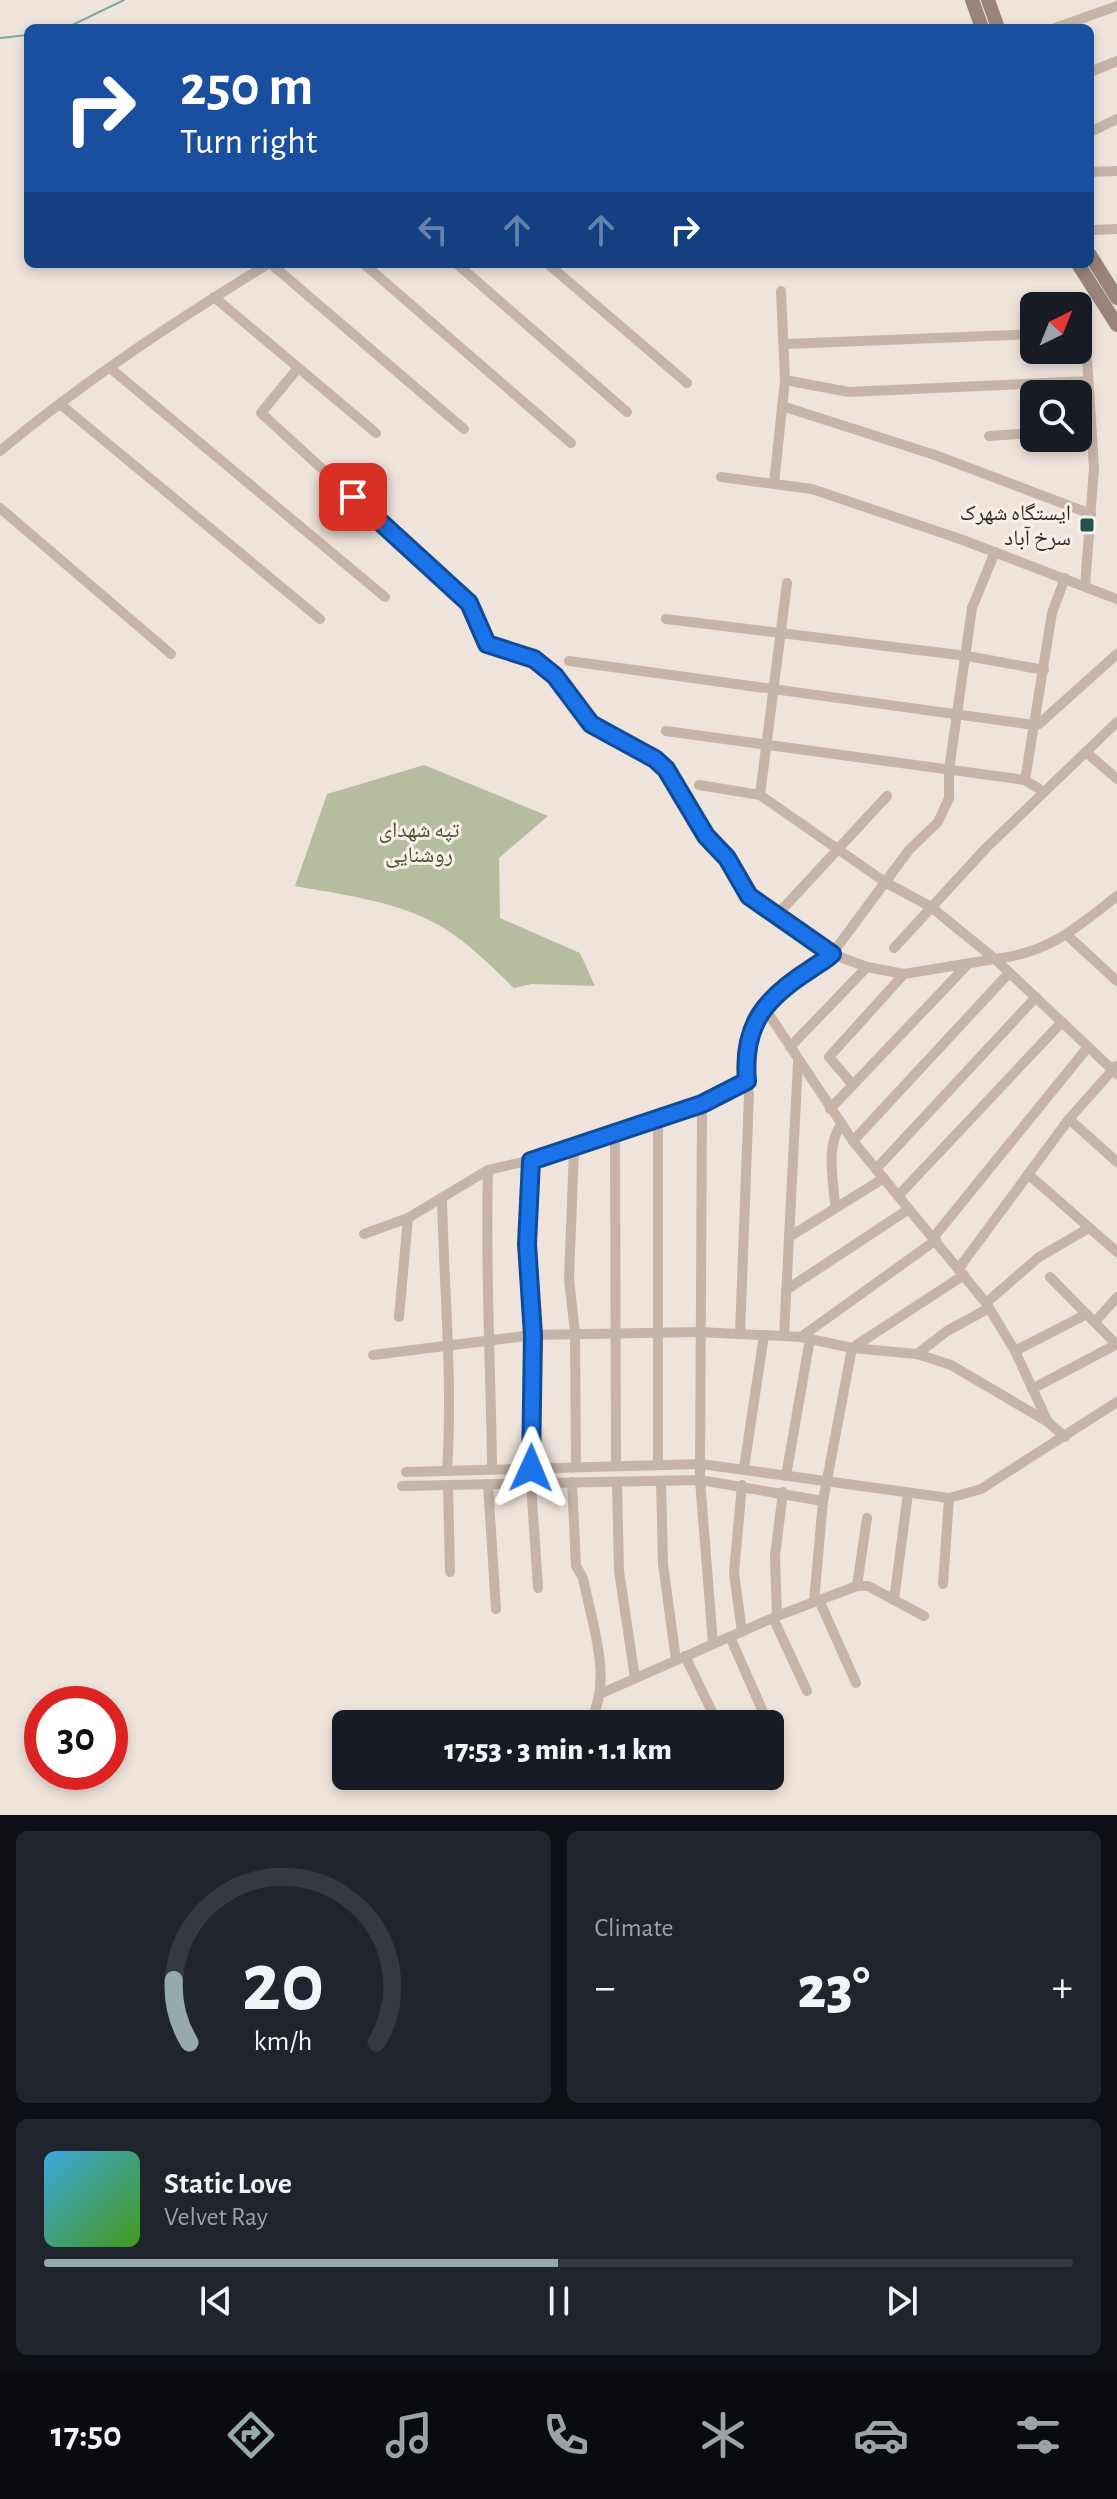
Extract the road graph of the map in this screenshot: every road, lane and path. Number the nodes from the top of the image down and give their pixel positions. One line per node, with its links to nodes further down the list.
1 (972, 0): 4 (main road)
2 (988, 0): 5 (main road)
3 (1117, 6): 6 (street)
4 (981, 24)
5 (997, 24)
6 (1066, 24)
7 (1117, 61): 8 (street)
8 (1094, 70)
9 (1117, 119): 10 (street)
10 (1094, 130)
11 (1117, 171): 12 (street)
12 (1094, 172)
13 (1117, 229): 14 (street)
14 (1094, 230)
15 (1094, 261): 24 (main road)
16 (263, 268): 23 (street)
17 (275, 268): 36 (street)
18 (369, 268): 40 (street)
19 (462, 268): 35 (street)
20 (553, 268): 31 (street)
21 (1081, 268): 25 (main road)
22 (781, 291): 27 (street)
23 (214, 297): 28 (street); 29 (street)
24 (1117, 298)
25 (1117, 325)
26 (1020, 335): 27 (street)
27 (786, 344): 30 (street)
28 (110, 368): 33 (street); 51 (street)
29 (298, 368): 37 (street); 79 (street)
30 (785, 380): 32 (street); 34 (street)
31 (687, 383)
32 (1020, 384)
33 (60, 404): 42 (street); 53 (street)
34 (782, 406): 44 (street); 46 (street)
35 (627, 412)
36 (464, 429)
37 (376, 433)
38 (1020, 434): 39 (street)
39 (989, 436)
40 (571, 443)
41 (1092, 443): 46 (street)
42 (0, 451)
43 (721, 477): 44 (street)
44 (774, 483): 47 (street)
45 (0, 508): 56 (street)
46 (1091, 514): 50 (street)
47 (995, 552): 48 (street); 58 (street)
48 (1065, 578): 50 (street); 60 (street)
49 (787, 583): 55 (street)
50 (1085, 586): 52 (street)
51 (385, 597)
52 (1117, 599)
53 (320, 619)
54 (666, 619): 55 (street)
55 (780, 635): 58 (street); 61 (street)
56 (171, 654)
57 (1117, 654): 64 (street)
58 (967, 656): 60 (street); 62 (street)
59 (569, 661): 61 (street)
60 (1044, 670): 64 (street)
61 (773, 689): 62 (street); 66 (street)
62 (957, 715): 64 (street); 68 (street)
63 (1117, 722): 67 (street)
64 (1034, 725): 70 (street)
65 (666, 731): 66 (street)
66 (765, 745): 68 (street); 73 (street)
67 (1086, 752): 69 (street); 72 (street)
68 (949, 770): 70 (street); 76 (street)
69 (1117, 779)
70 (1025, 780): 72 (street)
71 (699, 785): 73 (street)
72 (1044, 792): 78 (street)
73 (760, 795): 75 (street)
74 (887, 796): 75 (street)
75 (839, 848): 76 (street); 79 (street)
76 (885, 882): 78 (street); 82 (street)
77 (1117, 896): 80 (street)
78 (931, 907): 81 (street); 83 (street)
79 (777, 915): 82 (street)
80 (1068, 936): 83 (street); 88 (street)
81 (894, 948)
82 (832, 954): 85 (street); 90 (street)
83 (995, 959): 84 (street); 86 (street)
84 (969, 963): 87 (street); 97 (street)
85 (867, 967): 87 (street); 92 (street)
86 (1009, 973): 89 (street); 104 (street)
87 (904, 974): 97 (street)
88 (1117, 981)
89 (1036, 997): 91 (street); 109 (street)
90 (766, 1010): 92 (street); 96 (street)
91 (1062, 1022): 93 (street); 111 (street)
92 (790, 1047): 94 (street)
93 (1088, 1047): 95 (street); 119 (street)
94 (798, 1060): 99 (street); 118 (street)
95 (1115, 1069): 100 (street)
96 (747, 1081): 98 (street); 132 (street)
97 (853, 1085): 99 (street)
98 (702, 1104): 101 (street); 129 (street)
99 (830, 1109): 102 (street)
100 (1069, 1119): 107 (street); 110 (street)
101 (658, 1120): 103 (street); 128 (street)
102 (841, 1125): 104 (street); 113 (street)
103 (615, 1135): 105 (street); 131 (street)
104 (853, 1141): 109 (street)
105 (574, 1150): 106 (street); 130 (street)
106 (531, 1161): 108 (street); 133 (street)
107 (1117, 1162)
108 (488, 1170): 112 (street); 136 (street)
109 (880, 1173): 111 (street); 113 (street)
110 (1028, 1174): 116 (street); 121 (street)
111 (898, 1196): 114 (street)
112 (442, 1199): 115 (street); 138 (street)
113 (835, 1207): 118 (street)
114 (909, 1209): 119 (street); 123 (street)
115 (408, 1218): 117 (street); 126 (street)
116 (1089, 1228): 120 (street); 125 (street)
117 (364, 1234)
118 (789, 1237): 123 (street)
119 (935, 1239): 121 (street); 137 (street)
120 (1117, 1252)
121 (962, 1272): 125 (street); 140 (street)
122 (1050, 1277): 127 (street)
123 (786, 1290): 135 (street)
124 (1117, 1297): 127 (street)
125 (987, 1305): 141 (street); 142 (street)
126 (399, 1317)
127 (1091, 1318): 139 (street); 141 (street)
128 (658, 1332): 129 (street); 131 (street); 149 (street)
129 (699, 1332): 132 (street); 148 (street)
130 (575, 1333): 131 (street); 133 (street); 151 (street)
131 (613, 1333): 150 (street)
132 (740, 1334): 134 (street)
133 (533, 1335): 136 (street); 152 (street)
134 (764, 1335): 135 (street); 153 (street)
135 (784, 1336): 137 (street)
136 (491, 1337): 138 (street); 154 (street)
137 (805, 1338): 140 (street); 157 (street)
138 (446, 1344): 143 (street); 155 (street)
139 (1117, 1344): 144 (street)
140 (852, 1348): 142 (street); 164 (street)
141 (1015, 1351): 144 (street)
142 (917, 1354): 146 (street)
143 (373, 1355)
144 (1032, 1389): 146 (street)
145 (1117, 1402): 147 (street)
146 (1048, 1422): 147 (street)
147 (1065, 1437): 170 (street)
148 (701, 1464): 149 (street); 153 (street); 158 (street)
149 (658, 1465): 150 (street)
150 (616, 1466): 151 (street)
151 (576, 1467): 152 (street)
152 (531, 1468): 154 (street)
153 (744, 1468): 157 (street)
154 (492, 1469): 155 (street)
155 (447, 1471): 156 (street)
156 (406, 1472)
157 (786, 1476): 164 (street)
158 (700, 1480): 159 (street); 166 (street); 184 (street)
159 (661, 1481): 161 (street); 185 (street)
160 (572, 1482): 161 (street); 162 (street); 189 (street)
161 (617, 1482): 186 (street)
162 (531, 1483): 163 (street); 176 (street)
163 (488, 1484): 165 (street); 179 (street)
164 (828, 1484): 169 (street); 171 (street)
165 (448, 1485): 167 (street); 173 (street)
166 (742, 1485): 168 (street); 182 (street)
167 (402, 1486)
168 (783, 1492): 171 (street); 181 (street)
169 (908, 1493): 170 (street); 177 (street)
170 (949, 1498): 174 (street)
171 (823, 1501): 178 (street)
172 (867, 1518): 175 (street)
173 (450, 1572)
174 (943, 1584)
175 (857, 1586): 177 (street); 178 (street)
176 (538, 1588)
177 (894, 1600): 180 (street)
178 (816, 1601): 181 (street); 187 (street)
179 (496, 1609)
180 (924, 1616)
181 (775, 1617): 182 (street); 188 (street)
182 (742, 1632): 183 (street)
183 (730, 1637): 184 (street); 192 (street)
184 (713, 1644): 185 (street)
185 (681, 1658): 186 (street); 191 (street)
186 (635, 1678): 189 (street)
187 (856, 1683)
188 (807, 1691)
189 (602, 1693): 190 (street)
190 (595, 1710)
191 (710, 1710)
192 (762, 1710)

